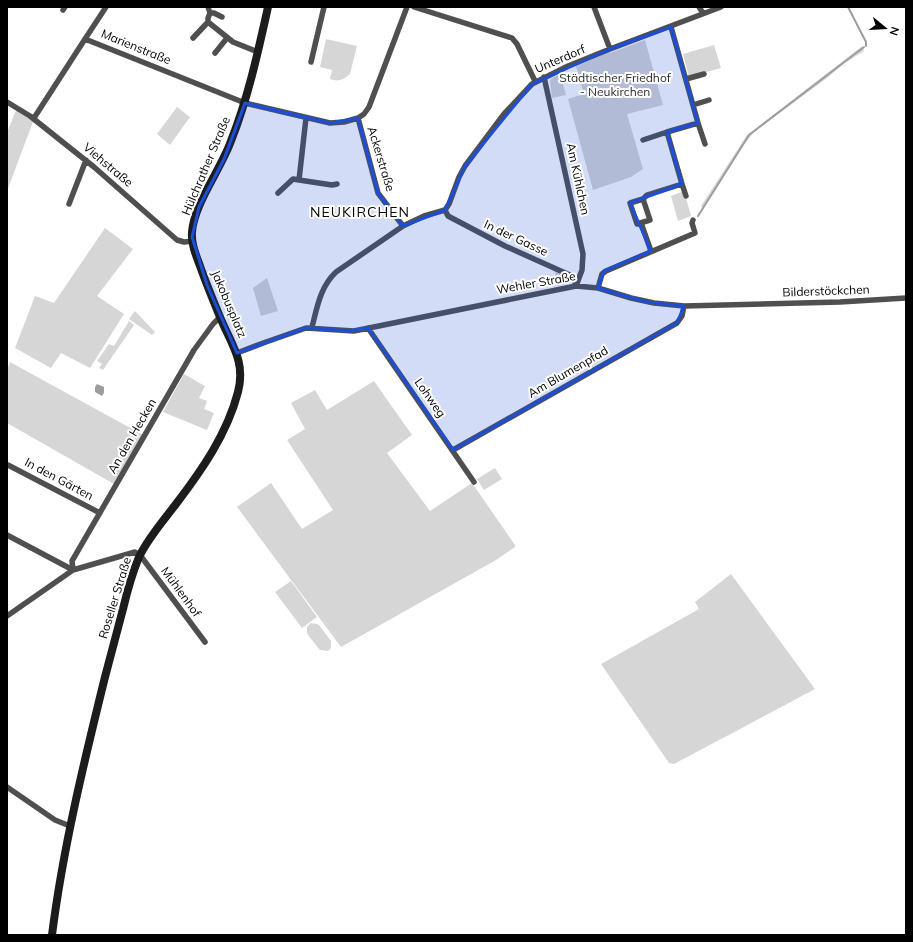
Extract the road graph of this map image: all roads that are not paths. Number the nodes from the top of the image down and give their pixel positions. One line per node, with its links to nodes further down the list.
1 (106, 7): 17 (street)
2 (208, 7): 10 (street)
3 (268, 7): 19 (street, Hülchrather Straße)
4 (324, 7): 21 (street)
5 (407, 7): 32 (street, Ackerstraße)
6 (414, 7): 25 (street)
7 (594, 7): 18 (street)
8 (699, 7): 11 (street)
9 (721, 7): 11 (street, Unterdorf)
10 (210, 13): 12 (street); 13 (street)
11 (704, 13): 14 (street, Unterdorf)
12 (222, 18)
13 (208, 22): 15 (street); 16 (street)
14 (670, 26): 18 (street, Unterdorf); 24 (street)
15 (193, 38)
16 (227, 38): 19 (street); 20 (street)
17 (85, 39): 28 (street, Marienstraße); 30 (street, Marienstraße)
18 (610, 49): 23 (street, Unterdorf)
19 (258, 52): 28 (street, Hülchrather Straße)
20 (215, 53)
21 (311, 62)
22 (704, 74): 24 (street)
23 (544, 77): 25 (street, Unterdorf); 51 (street, Am Kühlchen)
24 (686, 79): 29 (street)
25 (535, 81): 45 (street, Unterdorf)
26 (709, 100): 29 (street)
27 (7, 102): 30 (street, Viehstraße)
28 (245, 103): 31 (street, Marienstraße); 49 (street, Hülchrather Straße)
29 (693, 104): 33 (street)
30 (34, 118): 37 (street, Viehstraße)
31 (306, 118): 32 (street, Marienstraße); 38 (street)
32 (358, 118): 48 (street, Ackerstraße)
33 (698, 123): 34 (street); 36 (street)
34 (667, 132): 35 (street); 40 (street)
35 (643, 140)
36 (705, 144)
37 (86, 160): 44 (street); 49 (street, Viehstraße)
38 (299, 180): 39 (street); 41 (street)
39 (337, 184)
40 (682, 184): 42 (street); 43 (street)
41 (278, 193)
42 (686, 196)
43 (643, 199): 47 (street); 47 (street)
44 (69, 204)
45 (445, 210): 48 (street); 51 (street, In der Gasse)
46 (693, 220): 50 (street)
47 (641, 222): 50 (street)
48 (403, 226): 57 (street)
49 (193, 241): 56 (street, Jakobusplatz)
50 (651, 251): 52 (street)
51 (576, 286): 52 (street, Wehler Straße); 58 (street, Wehler Straße)
52 (598, 288): 55 (street, Wehler Straße)
53 (906, 298): 54 (street, Bilderstöckchen)
54 (747, 304): 55 (street, Wehler Straße)
55 (684, 306): 61 (street, Am Blumenpfad)
56 (220, 317): 60 (street, Jakobusplatz); 64 (street, An den Hecken)
57 (312, 327): 59 (street, Jakobusplatz); 60 (street, Jakobusplatz)
58 (368, 328): 59 (street, Wehler Straße); 61 (street, Lohweg)
59 (329, 330)
60 (237, 353): 66 (street, Roseller Straße)
61 (453, 450): 63 (street, Lohweg)
62 (8, 465): 64 (street, In den Gärten)
63 (474, 482)
64 (100, 513): 67 (street, An den Hecken)
65 (7, 535): 67 (street)
66 (140, 555): 67 (street); 69 (street, Mühlenhof); 71 (street, Roseller Straße)
67 (72, 570): 68 (street)
68 (8, 615)
69 (205, 642)
70 (7, 787): 71 (street)
71 (70, 826): 72 (street, Roseller Straße)
72 (52, 935)

